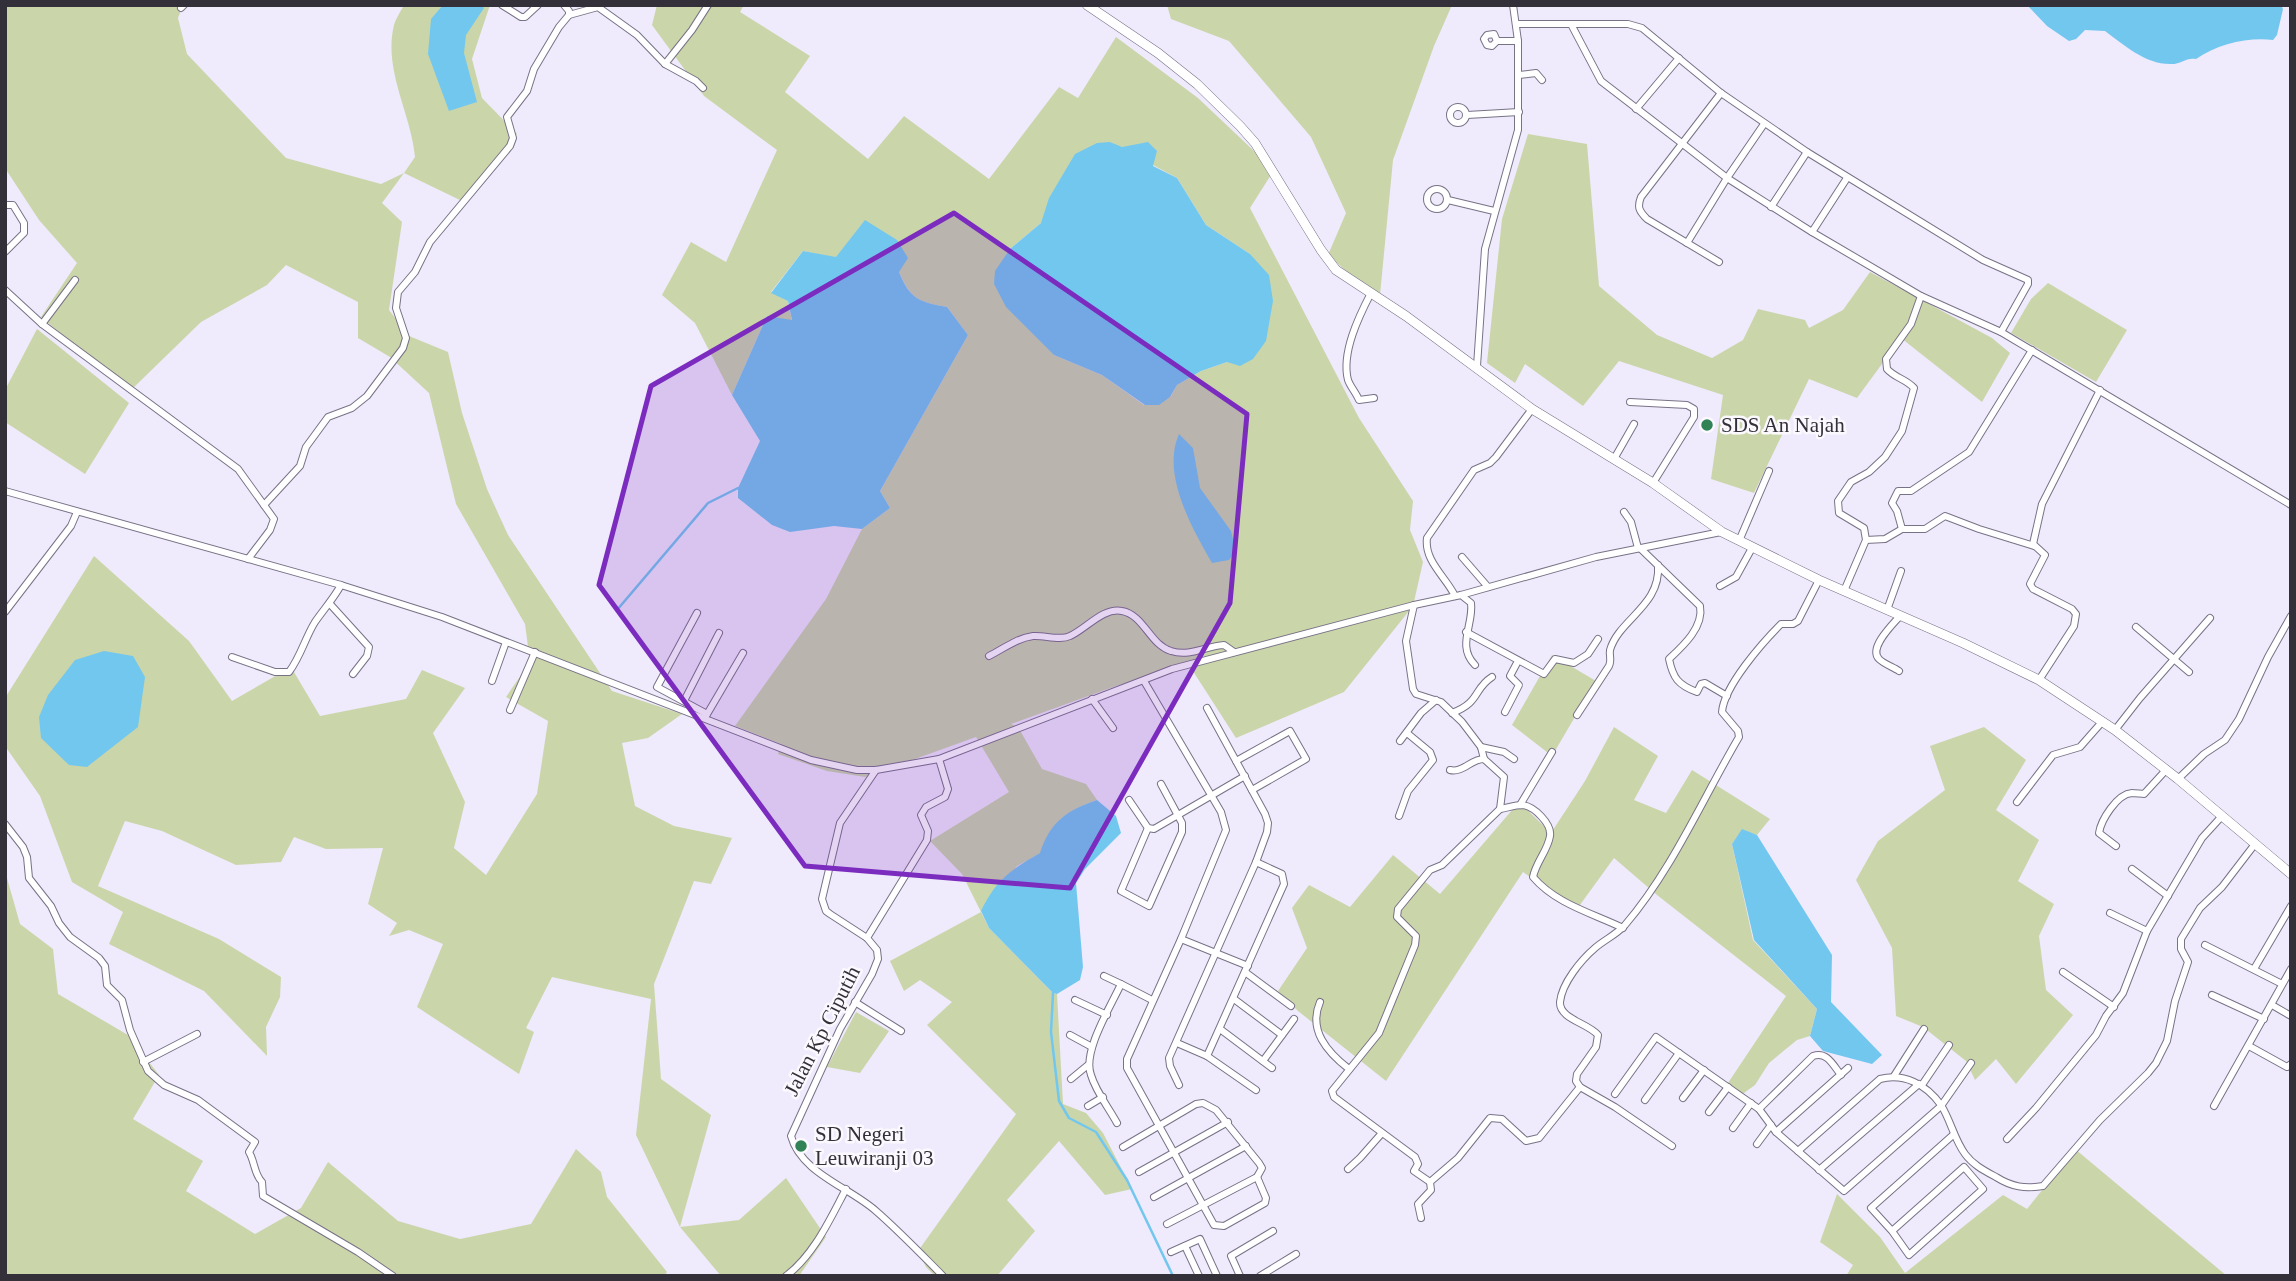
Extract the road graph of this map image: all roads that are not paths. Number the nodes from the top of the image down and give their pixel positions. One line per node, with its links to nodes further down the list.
1 (502, 5): 2 (street)
2 (538, 5)
3 (564, 5): 7 (street)
4 (708, 5): 13 (street)
5 (1087, 5): 36 (main road)
6 (1513, 5): 8 (street)
7 (569, 15): 13 (street); 51 (street)
8 (1516, 24): 9 (street); 11 (street)
9 (1572, 26): 12 (street); 18 (street)
10 (1497, 41): 11 (street)
11 (1518, 41): 14 (street)
12 (1679, 58): 17 (street); 18 (street)
13 (665, 64): 16 (street)
14 (1519, 75): 15 (street); 19 (street)
15 (1542, 80)
16 (703, 88)
17 (1721, 93): 21 (street); 22 (street)
18 (1636, 109): 22 (street)
19 (1519, 112): 20 (street); 29 (street)
20 (1467, 115)
21 (1764, 124): 23 (street); 24 (street)
22 (1680, 144): 24 (street); 31 (street)
23 (1807, 152): 25 (street); 28 (street)
24 (1727, 178): 28 (street); 31 (street)
25 (1847, 178): 30 (street); 39 (street)
26 (1448, 200): 29 (street)
27 (5, 205): 32 (street)
28 (1770, 207): 30 (street)
29 (1494, 211): 41 (street)
30 (1812, 232): 37 (street)
31 (1687, 243): 33 (street)
32 (5, 252)
33 (1719, 262)
34 (75, 280): 38 (street)
35 (5, 290): 38 (street)
36 (1370, 293): 41 (main road); 43 (street)
37 (1921, 296): 39 (street); 57 (street)
38 (42, 324): 51 (street)
39 (2001, 332): 40 (street)
40 (2032, 350): 42 (street); 55 (street)
41 (1477, 366): 45 (main road)
42 (2100, 390): 52 (street); 59 (street)
43 (1374, 398)
44 (1630, 402): 49 (street)
45 (1532, 409): 47 (main road); 71 (street)
46 (1634, 424): 47 (street)
47 (1614, 459): 49 (main road)
48 (1769, 471): 58 (street)
49 (1653, 484): 56 (main road)
50 (5, 491): 53 (street)
51 (264, 505): 63 (street)
52 (2291, 505)
53 (77, 512): 63 (street); 75 (street)
54 (1624, 512): 60 (street)
55 (1902, 529): 57 (street); 59 (street)
56 (1722, 532): 58 (main road); 60 (street)
57 (1866, 540): 70 (street)
58 (1739, 541): 61 (main road)
59 (2035, 547): 97 (street)
60 (1639, 548): 64 (street); 69 (street)
61 (1752, 548): 66 (main road); 68 (street)
62 (1462, 557): 69 (street)
63 (248, 559): 67 (street)
64 (1658, 565): 100 (street); 108 (street)
65 (1901, 571): 74 (street)
66 (1819, 580): 70 (main road); 100 (street)
67 (341, 585): 72 (street); 84 (street)
68 (1720, 586)
69 (1488, 587): 71 (street)
70 (1844, 592): 74 (main road)
71 (1458, 596): 73 (street); 81 (street)
72 (330, 604): 89 (street); 95 (street)
73 (1413, 606): 85 (street); 102 (street)
74 (1887, 610): 77 (main road)
75 (5, 612)
76 (697, 613): 103 (street)
77 (1900, 616): 93 (street); 97 (main road)
78 (2291, 616): 125 (street)
79 (2210, 618): 91 (street)
80 (2136, 627): 91 (street)
81 (1465, 632): 90 (street); 92 (street)
82 (719, 633): 103 (street)
83 (1598, 639): 90 (street)
84 (506, 642): 86 (street); 98 (street)
85 (1234, 652): 88 (street); 99 (street)
86 (535, 653): 105 (street); 109 (street)
87 (743, 653): 109 (street)
88 (989, 656)
89 (232, 657)
90 (1518, 661): 106 (street)
91 (2174, 661): 94 (street); 112 (street)
92 (1475, 665)
93 (1899, 671)
94 (2189, 672)
95 (353, 674)
96 (1492, 677): 107 (street)
97 (2039, 680): 110 (main road)
98 (492, 681)
99 (1144, 681): 101 (street); 128 (street)
100 (1727, 696): 146 (street)
101 (1092, 699): 111 (street); 119 (street)
102 (1436, 700): 107 (street); 113 (street)
103 (684, 701): 109 (street)
104 (1207, 708): 120 (street)
105 (510, 710)
106 (1505, 712)
107 (1452, 713): 115 (street)
108 (1577, 715)
109 (706, 716): 123 (street)
110 (2102, 722): 112 (main road); 130 (street)
111 (1113, 729)
112 (2115, 730): 122 (main road)
113 (1407, 733): 114 (street); 134 (street)
114 (1400, 741)
115 (1481, 747): 117 (street); 118 (street)
116 (1552, 752): 131 (street)
117 (1484, 759): 121 (street); 132 (street)
118 (1514, 759)
119 (939, 760): 123 (street); 148 (street)
120 (1236, 761): 124 (street); 127 (street)
121 (1450, 770)
122 (2166, 770): 125 (main road); 139 (street)
123 (876, 771): 148 (street)
124 (1245, 776): 127 (street); 128 (street)
125 (2178, 779): 135 (main road)
126 (1161, 784): 133 (street)
127 (1252, 790): 140 (street)
128 (1211, 796): 133 (street); 149 (street)
129 (1129, 800): 137 (street)
130 (2017, 802)
131 (1520, 805): 132 (street); 146 (street)
132 (1500, 809): 191 (street)
133 (1178, 815): 137 (street); 137 (street)
134 (1399, 816)
135 (2222, 816): 138 (main road); 143 (street)
136 (5, 824): 185 (street)
137 (1147, 828)
138 (2255, 845): 142 (main road); 218 (street)
139 (2116, 846)
140 (1256, 862): 151 (street); 152 (street)
141 (2132, 869): 143 (street)
142 (2291, 874)
143 (2168, 896): 147 (street)
144 (2291, 906): 153 (street)
145 (2110, 913): 147 (street)
146 (1623, 928): 198 (street)
147 (2147, 930): 167 (street)
148 (867, 938): 163 (street, Jalan Kp Ciputih)
149 (1181, 939): 151 (street); 162 (street)
150 (2205, 945): 153 (street)
151 (1217, 953): 152 (street); 178 (street)
152 (1247, 969): 160 (street); 166 (street)
153 (2254, 969): 158 (street)
154 (2291, 969): 158 (street)
155 (2063, 972): 167 (street)
156 (1104, 976): 157 (street)
157 (1121, 984): 162 (street); 168 (street)
158 (2283, 984): 165 (street)
159 (2212, 995): 171 (street)
160 (1234, 999): 172 (street); 177 (street)
161 (1075, 1000): 168 (street)
162 (1152, 1000): 214 (street)
163 (855, 1002): 174 (street); 232 (street, Jalan Kp Ciputih)
164 (1320, 1002): 191 (street)
165 (2272, 1005): 169 (street); 171 (street)
166 (1291, 1006)
167 (2114, 1007): 219 (street)
168 (1107, 1015): 181 (street)
169 (2291, 1016)
170 (1294, 1018): 177 (street)
171 (2264, 1019): 180 (street)
172 (1220, 1029): 183 (street); 184 (street)
173 (1924, 1029): 194 (street)
174 (901, 1031)
175 (197, 1034): 185 (street)
176 (1070, 1035): 181 (street)
177 (1282, 1035): 184 (street)
178 (1177, 1042): 183 (street); 196 (street)
179 (1949, 1045): 197 (street)
180 (2249, 1046): 187 (street); 208 (street)
181 (1092, 1047): 188 (street)
182 (1679, 1053): 192 (street); 201 (street); 204 (street)
183 (1207, 1056): 200 (street)
184 (1263, 1061): 189 (street)
185 (143, 1062): 242 (street)
186 (1971, 1063): 207 (street)
187 (2291, 1064)
188 (1088, 1065): 195 (street); 202 (street)
189 (1272, 1068)
190 (1848, 1068): 193 (street)
191 (1349, 1069): 217 (street)
192 (1704, 1070): 199 (street); 203 (street)
193 (1841, 1074): 209 (street); 216 (street)
194 (1894, 1076): 197 (street); 224 (street)
195 (1071, 1079)
196 (1179, 1085)
197 (1920, 1085): 207 (street); 227 (street)
198 (1580, 1087): 222 (street); 231 (street)
199 (1728, 1087): 205 (street); 210 (street)
200 (1256, 1090)
201 (1615, 1094)
202 (1102, 1097): 206 (street); 212 (street)
203 (1683, 1097)
204 (1645, 1100)
205 (1751, 1103): 209 (street); 215 (street)
206 (1088, 1106)
207 (1941, 1106): 218 (street); 227 (street)
208 (2214, 1106)
209 (1759, 1109): 213 (street)
210 (1709, 1112)
211 (1227, 1122): 214 (street); 221 (street); 225 (street)
212 (1117, 1123)
213 (1771, 1125): 216 (street); 220 (street)
214 (1160, 1127): 223 (street); 225 (street)
215 (1733, 1128)
216 (1776, 1132): 224 (street)
217 (1382, 1133): 226 (street); 231 (street)
218 (1953, 1135): 238 (street)
219 (2007, 1139)
220 (1756, 1144)
221 (1246, 1146): 229 (street); 230 (street)
222 (1672, 1146)
223 (1123, 1147)
224 (1798, 1151): 227 (street)
225 (1175, 1153): 228 (street); 230 (street)
226 (1348, 1169)
227 (1819, 1170)
228 (1139, 1172)
229 (1257, 1177): 234 (street); 234 (street)
230 (1189, 1178): 233 (street); 234 (street)
231 (1430, 1182): 235 (street)
232 (846, 1189): 243 (street); 244 (street, Jalan Kp Ciputih)
233 (1154, 1198)
234 (1203, 1205): 236 (street)
235 (1421, 1218)
236 (1167, 1224)
237 (1273, 1231): 247 (street)
238 (1892, 1231): 238 (street)
239 (1185, 1246): 240 (street); 245 (street); 246 (street)
240 (1171, 1252)
241 (1296, 1254): 248 (street)
242 (393, 1276)
243 (786, 1276)
244 (943, 1276)
245 (1199, 1276)
246 (1217, 1276)
247 (1240, 1276)
248 (1260, 1276)

